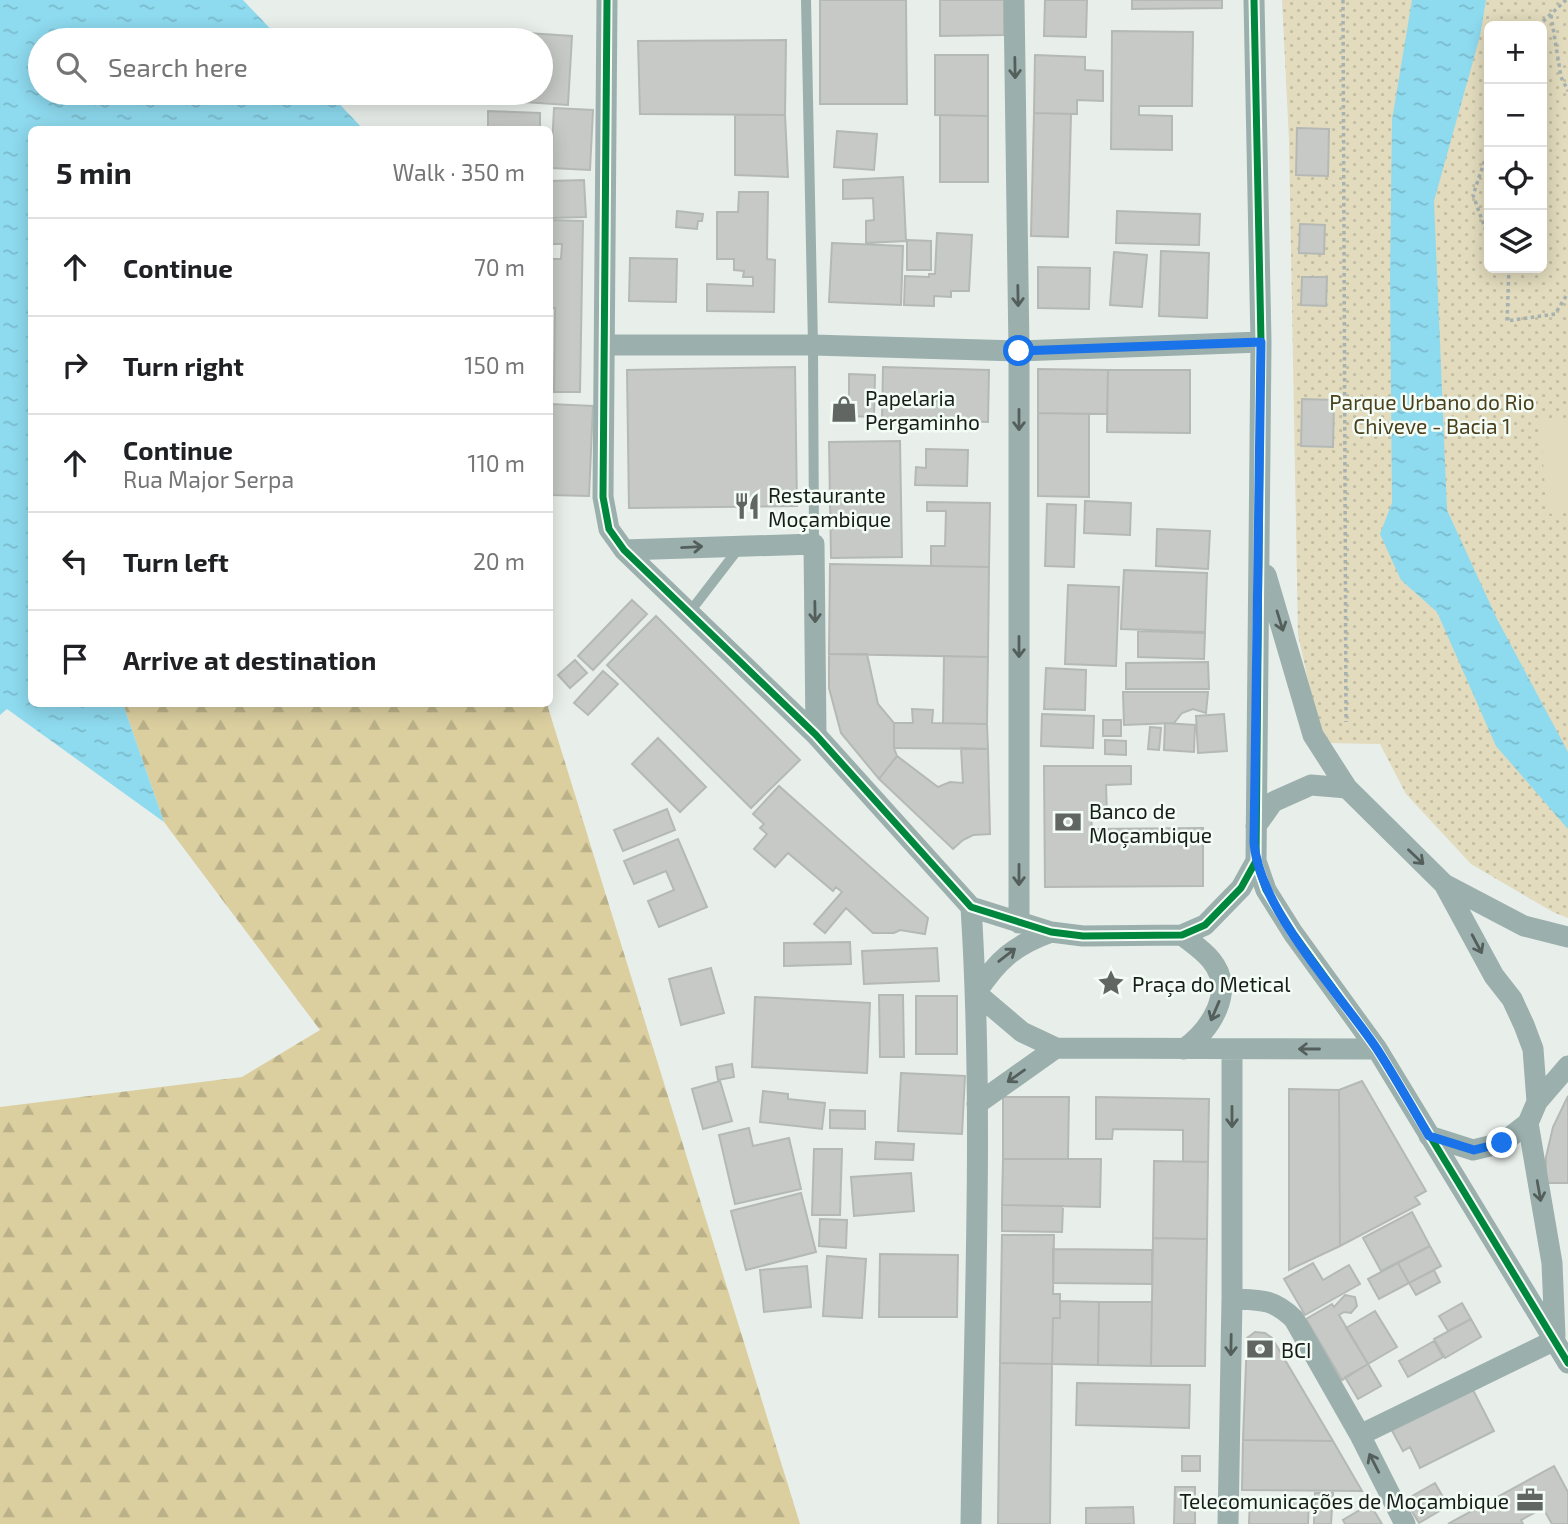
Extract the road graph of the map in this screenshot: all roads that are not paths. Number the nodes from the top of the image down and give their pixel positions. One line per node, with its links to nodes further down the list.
1 (607, 0): 6 (street)
2 (806, 0): 7 (lane)
3 (1014, 0): 8 (street, one-way to 8)
4 (1254, 0): 5 (street)
5 (1261, 342): 8 (street); 12 (street)
6 (606, 345): 7 (street); 11 (street)
7 (813, 345): 8 (street); 9 (lane)
8 (1019, 351): 20 (street, one-way to 20)
9 (814, 544): 10 (street); 14 (street, one-way to 14)
10 (741, 545): 11 (street, one-way to 10); 13 (lane)
11 (624, 550): 13 (street)
12 (1260, 556): 15 (street, one-way to 15); 16 (street)
13 (690, 612): 14 (street)
14 (816, 736): 19 (street)
15 (1347, 788): 16 (street); 18 (street, one-way to 18)
16 (1256, 826): 17 (street)
17 (1256, 861): 22 (street); 28 (street)
18 (1444, 884): 23 (street); 30 (street, one-way to 30)
19 (971, 907): 20 (street); 24 (street)
20 (1019, 923): 21 (street)
21 (1051, 932): 22 (street); 24 (street, one-way to 21)
22 (1182, 935): 26 (street, one-way to 26)
23 (1568, 937)
24 (976, 993): 25 (street); 31 (street)
25 (1056, 1048): 26 (street); 31 (street, one-way to 31)
26 (1184, 1049): 27 (street)
27 (1232, 1049): 28 (street, one-way to 27); 34 (street, one-way to 34)
28 (1377, 1049): 33 (street)
29 (1568, 1066): 30 (street)
30 (1537, 1102): 32 (street)
31 (977, 1104): 38 (street)
32 (1528, 1123): 33 (street); 35 (street, one-way to 35)
33 (1429, 1136): 35 (street)
34 (1232, 1299): 37 (street); 39 (street, one-way to 39)
35 (1562, 1336): 36 (street); 37 (street)
36 (1568, 1363)
37 (1360, 1435): 40 (street, one-way to 37)
38 (971, 1524)
39 (1228, 1524)
40 (1405, 1524)

